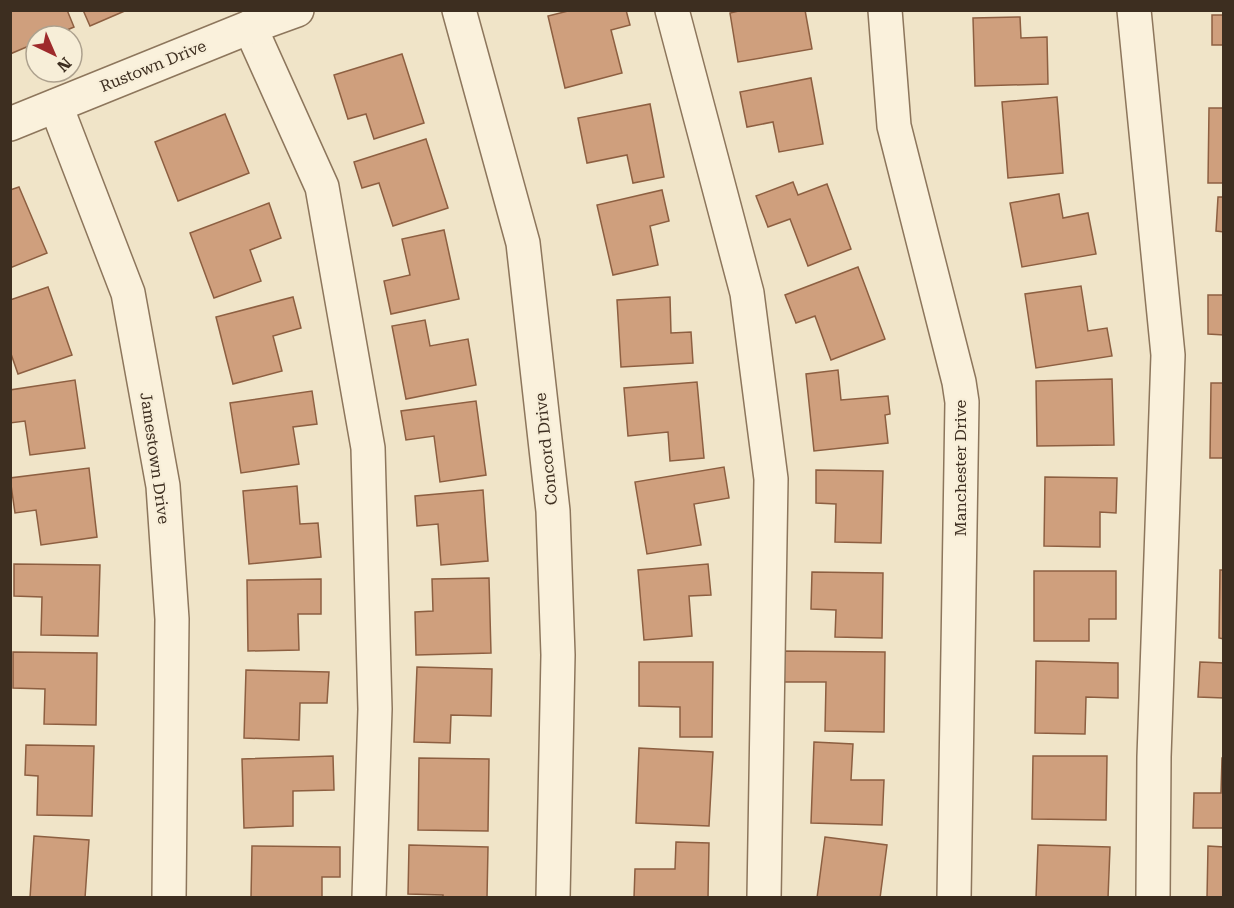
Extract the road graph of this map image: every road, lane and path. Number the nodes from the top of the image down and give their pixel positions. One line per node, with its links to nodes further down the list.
1 (297, 10): 6 (street, Rustown Drive)
2 (459, 10): 11 (street, Concord Drive)
3 (672, 10): 12 (street)
4 (885, 10): 13 (street, Manchester Drive)
5 (1134, 10): 14 (street)
6 (250, 27): 7 (street, Rustown Drive); 10 (street)
7 (56, 106): 8 (street, Rustown Drive); 9 (street, Jamestown Drive)
8 (10, 124)
9 (169, 897)
10 (369, 897)
11 (553, 897)
12 (764, 897)
13 (954, 897)
14 (1154, 897)

